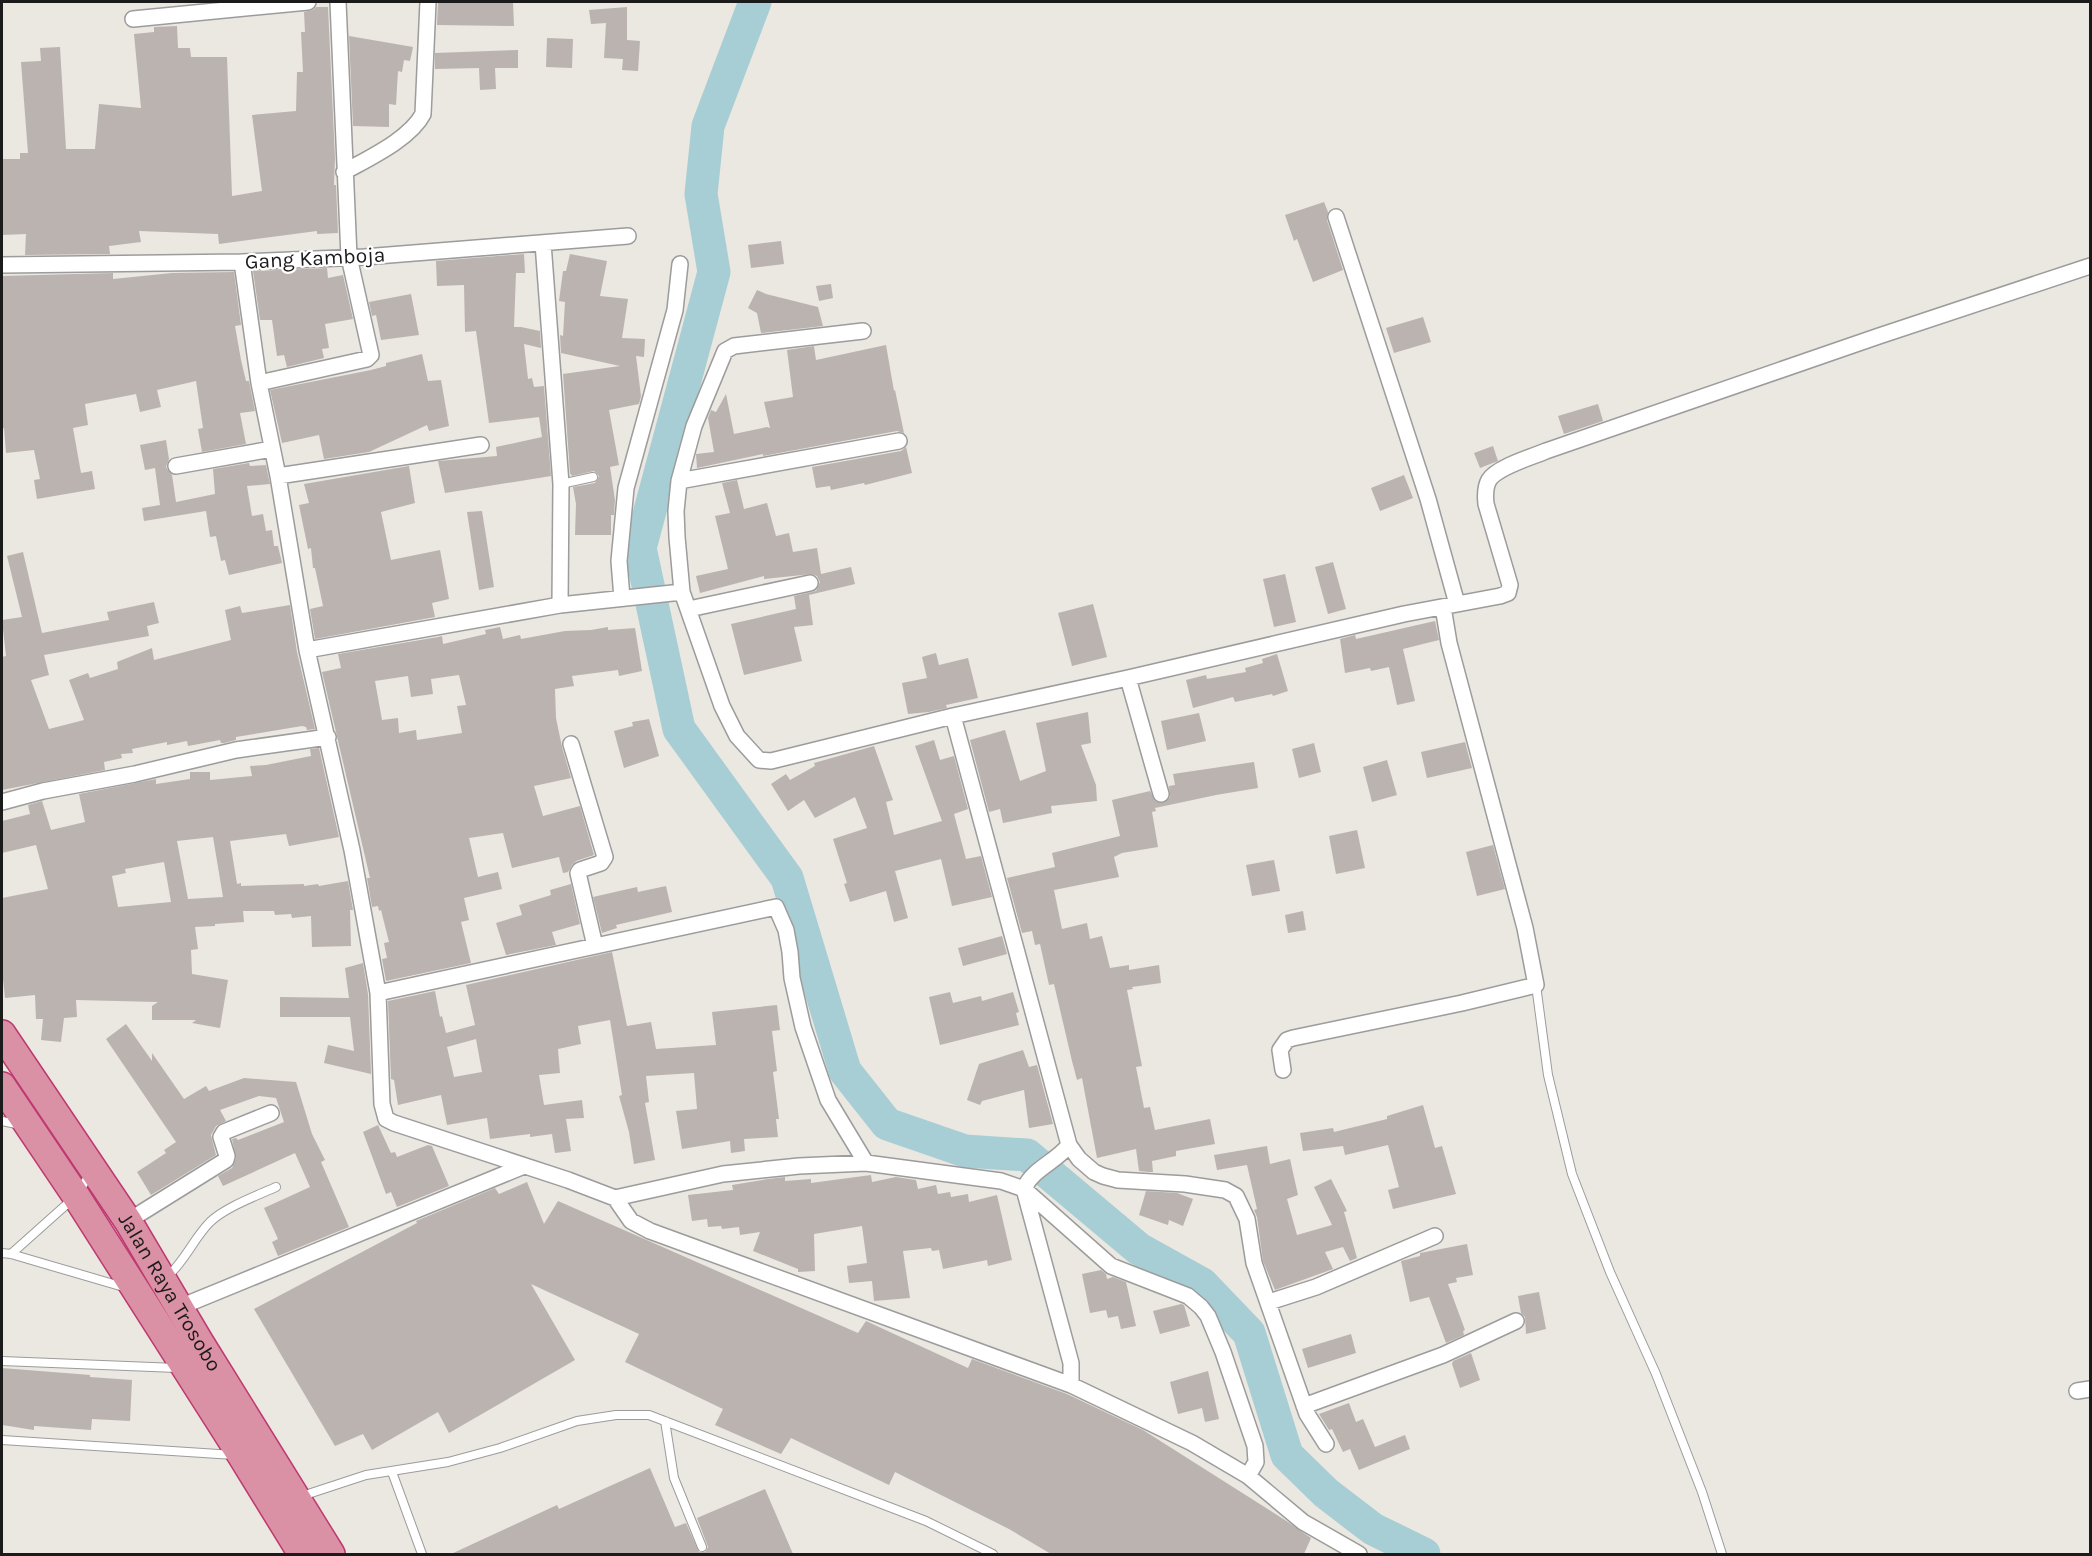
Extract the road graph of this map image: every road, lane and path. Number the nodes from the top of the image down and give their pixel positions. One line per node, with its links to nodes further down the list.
1 (308, 2): 4 (street)
2 (338, 2): 5 (street)
3 (428, 2): 5 (street)
4 (133, 19)
5 (345, 172): 9 (street)
6 (1336, 217): 28 (street)
7 (628, 236): 8 (street, Gang Kamboja)
8 (543, 243): 9 (street, Gang Kamboja); 23 (street)
9 (349, 257): 10 (street, Gang Kamboja); 15 (street)
10 (242, 262): 12 (street, Gang Kamboja); 15 (street)
11 (680, 264): 26 (street)
12 (2, 266)
13 (2091, 266): 28 (street)
14 (863, 331): 22 (street)
15 (259, 383): 18 (street)
16 (899, 441): 22 (street)
17 (481, 445): 20 (street)
18 (272, 448): 19 (street); 20 (street)
19 (176, 466)
20 (278, 476): 30 (street)
21 (593, 477): 23 (lane)
22 (679, 481): 25 (street)
23 (561, 484): 27 (street)
24 (810, 583): 29 (street)
25 (678, 592): 26 (street); 29 (street)
26 (628, 597): 27 (street)
27 (560, 606): 30 (street)
28 (1450, 606): 31 (street); 38 (street)
29 (689, 609): 32 (street)
30 (308, 650): 33 (street)
31 (1128, 678): 32 (street); 35 (street)
32 (953, 716): 46 (street)
33 (328, 737): 36 (street); 39 (street)
34 (571, 744): 37 (street)
35 (1161, 794)
36 (2, 802)
37 (595, 946): 39 (street); 47 (street)
38 (1536, 985): 41 (street); 80 (lane)
39 (378, 993): 48 (street)
40 (2, 1034): 49 (highway, Jalan Raya Trosobo)
41 (1283, 1070)
42 (2, 1086): 45 (highway, Jalan Raya Trosobo)
43 (271, 1113): 54 (street)
44 (2, 1121): 45 (lane)
45 (30, 1126): 52 (highway, Jalan Raya Trosobo)
46 (1065, 1150): 50 (street); 60 (street)
47 (866, 1163): 50 (street); 53 (street)
48 (524, 1166): 53 (street); 61 (street)
49 (93, 1168): 52 (lane); 54 (highway, Jalan Raya Trosobo)
50 (1027, 1183): 65 (street); 72 (street)
51 (276, 1187): 58 (lane)
52 (76, 1196): 57 (lane); 59 (highway, Jalan Raya Trosobo)
53 (615, 1198): 65 (street)
54 (128, 1221): 58 (highway, Jalan Raya Trosobo)
55 (1435, 1236): 60 (street)
56 (2, 1253): 57 (lane)
57 (11, 1254): 59 (lane)
58 (165, 1280): 61 (highway, Jalan Raya Trosobo)
59 (136, 1291): 64 (highway, Jalan Raya Trosobo)
60 (1269, 1302): 66 (street)
61 (180, 1307): 73 (highway, Jalan Raya Trosobo)
62 (1516, 1321): 66 (street)
63 (2, 1361): 64 (lane)
64 (186, 1368): 70 (highway, Jalan Raya Trosobo)
65 (1071, 1385): 72 (street)
66 (1305, 1406): 69 (street)
67 (665, 1421): 71 (lane); 74 (lane); 78 (lane)
68 (2, 1440): 70 (lane)
69 (1326, 1444)
70 (241, 1455): 75 (highway, Jalan Raya Trosobo)
71 (392, 1472): 73 (lane); 77 (lane)
72 (1248, 1476): 79 (street)
73 (296, 1499): 76 (highway, Jalan Raya Trosobo)
74 (702, 1547)
75 (302, 1554)
76 (331, 1554)
77 (422, 1554)
78 (993, 1554)
79 (1359, 1554)
80 (1722, 1554)

